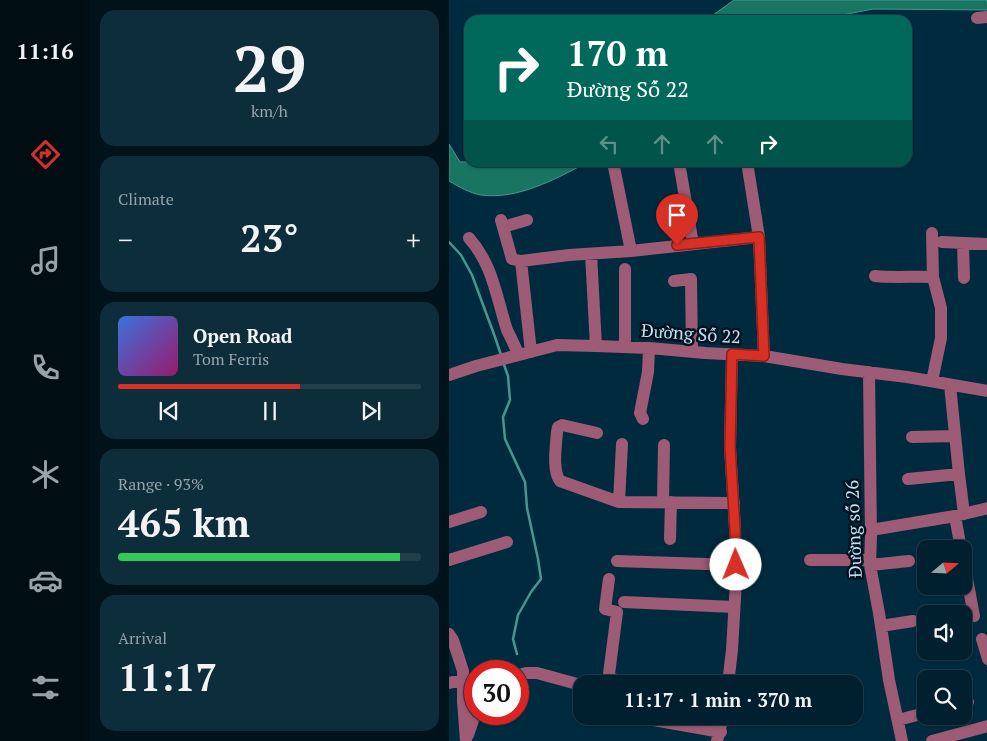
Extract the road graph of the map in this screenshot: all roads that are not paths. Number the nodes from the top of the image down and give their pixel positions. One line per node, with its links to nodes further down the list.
1 (615, 167): 12 (street)
2 (680, 167): 10 (street)
3 (748, 167): 6 (street)
4 (527, 220): 14 (street)
5 (932, 233): 17 (street)
6 (759, 237): 10 (street); 26 (street)
7 (469, 238): 24 (street)
8 (942, 242): 9 (street)
9 (963, 243): 11 (street); 18 (street)
10 (693, 244): 12 (street)
11 (987, 244)
12 (631, 251): 13 (street)
13 (591, 254): 14 (street); 20 (street)
14 (521, 261): 24 (street)
15 (625, 269): 21 (street)
16 (875, 276): 17 (street)
17 (933, 277): 29 (street)
18 (964, 278)
19 (674, 281): 23 (street)
20 (596, 346): 21 (street, Đường Số 22); 24 (street, Đường Số 22)
21 (625, 347): 22 (street, Đường Số 22)
22 (649, 348): 23 (street, Đường Số 22); 32 (street)
23 (693, 352): 25 (street, Đường Số 22)
24 (520, 354): 28 (street)
25 (732, 354): 26 (street, Đường Số 22); 42 (street)
26 (764, 356): 27 (street, Đường Số 22)
27 (869, 372): 29 (street, Đường Số 22); 47 (street, Đường số 26)
28 (449, 374)
29 (932, 381): 30 (street, Đường Số 22)
30 (950, 385): 31 (street, Đường Số 22); 34 (street)
31 (987, 391)
32 (643, 419)
33 (597, 433): 40 (street)
34 (955, 436): 35 (street); 38 (street)
35 (912, 437)
36 (622, 444): 40 (street)
37 (664, 444): 41 (street)
38 (959, 474): 39 (street); 45 (street)
39 (908, 479)
40 (619, 502): 41 (street)
41 (667, 502): 42 (street); 48 (street)
42 (734, 503): 56 (street)
43 (987, 508): 45 (street)
44 (481, 512): 46 (street)
45 (959, 516): 47 (street); 49 (street)
46 (449, 522)
47 (871, 530): 55 (street, Đường số 26)
48 (670, 539)
49 (960, 540)
50 (507, 542): 51 (street)
51 (449, 560)
52 (810, 560): 55 (street)
53 (617, 561): 56 (street)
54 (909, 562): 55 (street)
55 (870, 563): 63 (street, Đường số 26)
56 (736, 565): 60 (street)
57 (609, 580): 68 (street)
58 (970, 595): 61 (street)
59 (624, 602): 60 (street)
60 (734, 607): 69 (street)
61 (974, 616)
62 (913, 621): 63 (street)
63 (881, 626): 74 (street, Đường số 26)
64 (450, 639): 70 (street)
65 (982, 639): 66 (street)
66 (987, 659)
67 (529, 674): 72 (street)
68 (609, 675)
69 (729, 675)
70 (463, 680): 71 (street); 80 (street)
71 (449, 682)
72 (573, 683)
73 (917, 715): 74 (street)
74 (898, 720): 81 (street, Đường số 26)
75 (471, 725): 80 (street)
76 (673, 725): 78 (street)
77 (987, 726): 79 (street)
78 (719, 736)
79 (968, 736): 82 (street)
80 (466, 740)
81 (902, 741)
82 (933, 741)

